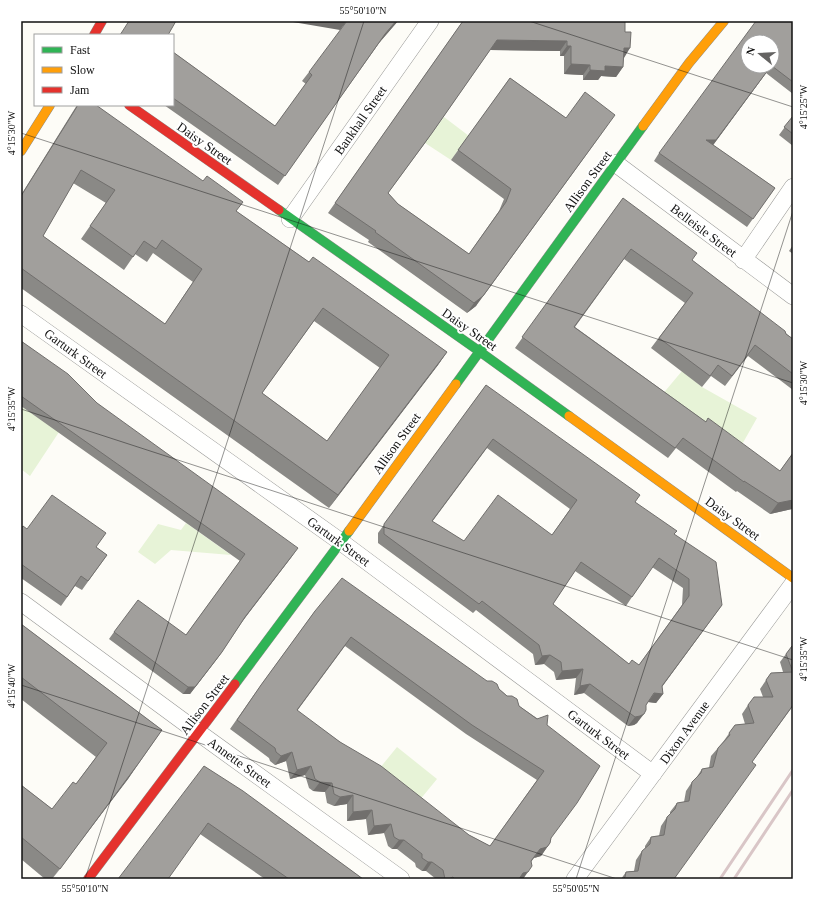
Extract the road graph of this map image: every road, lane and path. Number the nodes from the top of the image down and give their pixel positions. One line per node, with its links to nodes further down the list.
1 (102, 21): 4 (street)
2 (430, 21): 10 (street, Bankhall Street)
3 (724, 21): 8 (street, Allison Street)
4 (95, 34)
5 (49, 106): 7 (street)
6 (130, 106): 10 (street, Daisy Street)
7 (21, 152)
8 (615, 163): 11 (street, Belleisle Street); 14 (street, Allison Street)
9 (793, 187): 11 (street)
10 (290, 219): 14 (street, Daisy Street)
11 (743, 260): 12 (street, Belleisle Street)
12 (793, 296)
13 (21, 314): 15 (street, Garturk Street)
14 (479, 351): 15 (street, Allison Street); 16 (street, Daisy Street)
15 (341, 542): 19 (street, Allison Street); 20 (street, Garturk Street)
16 (793, 578)
17 (793, 584): 20 (street, Dixon Avenue)
18 (21, 602): 19 (street, Annette Street)
19 (199, 733): 21 (street, Allison Street); 22 (street, Annette Street)
20 (653, 774): 23 (street, Dixon Avenue)
21 (88, 879)
22 (401, 879)
23 (576, 879)

